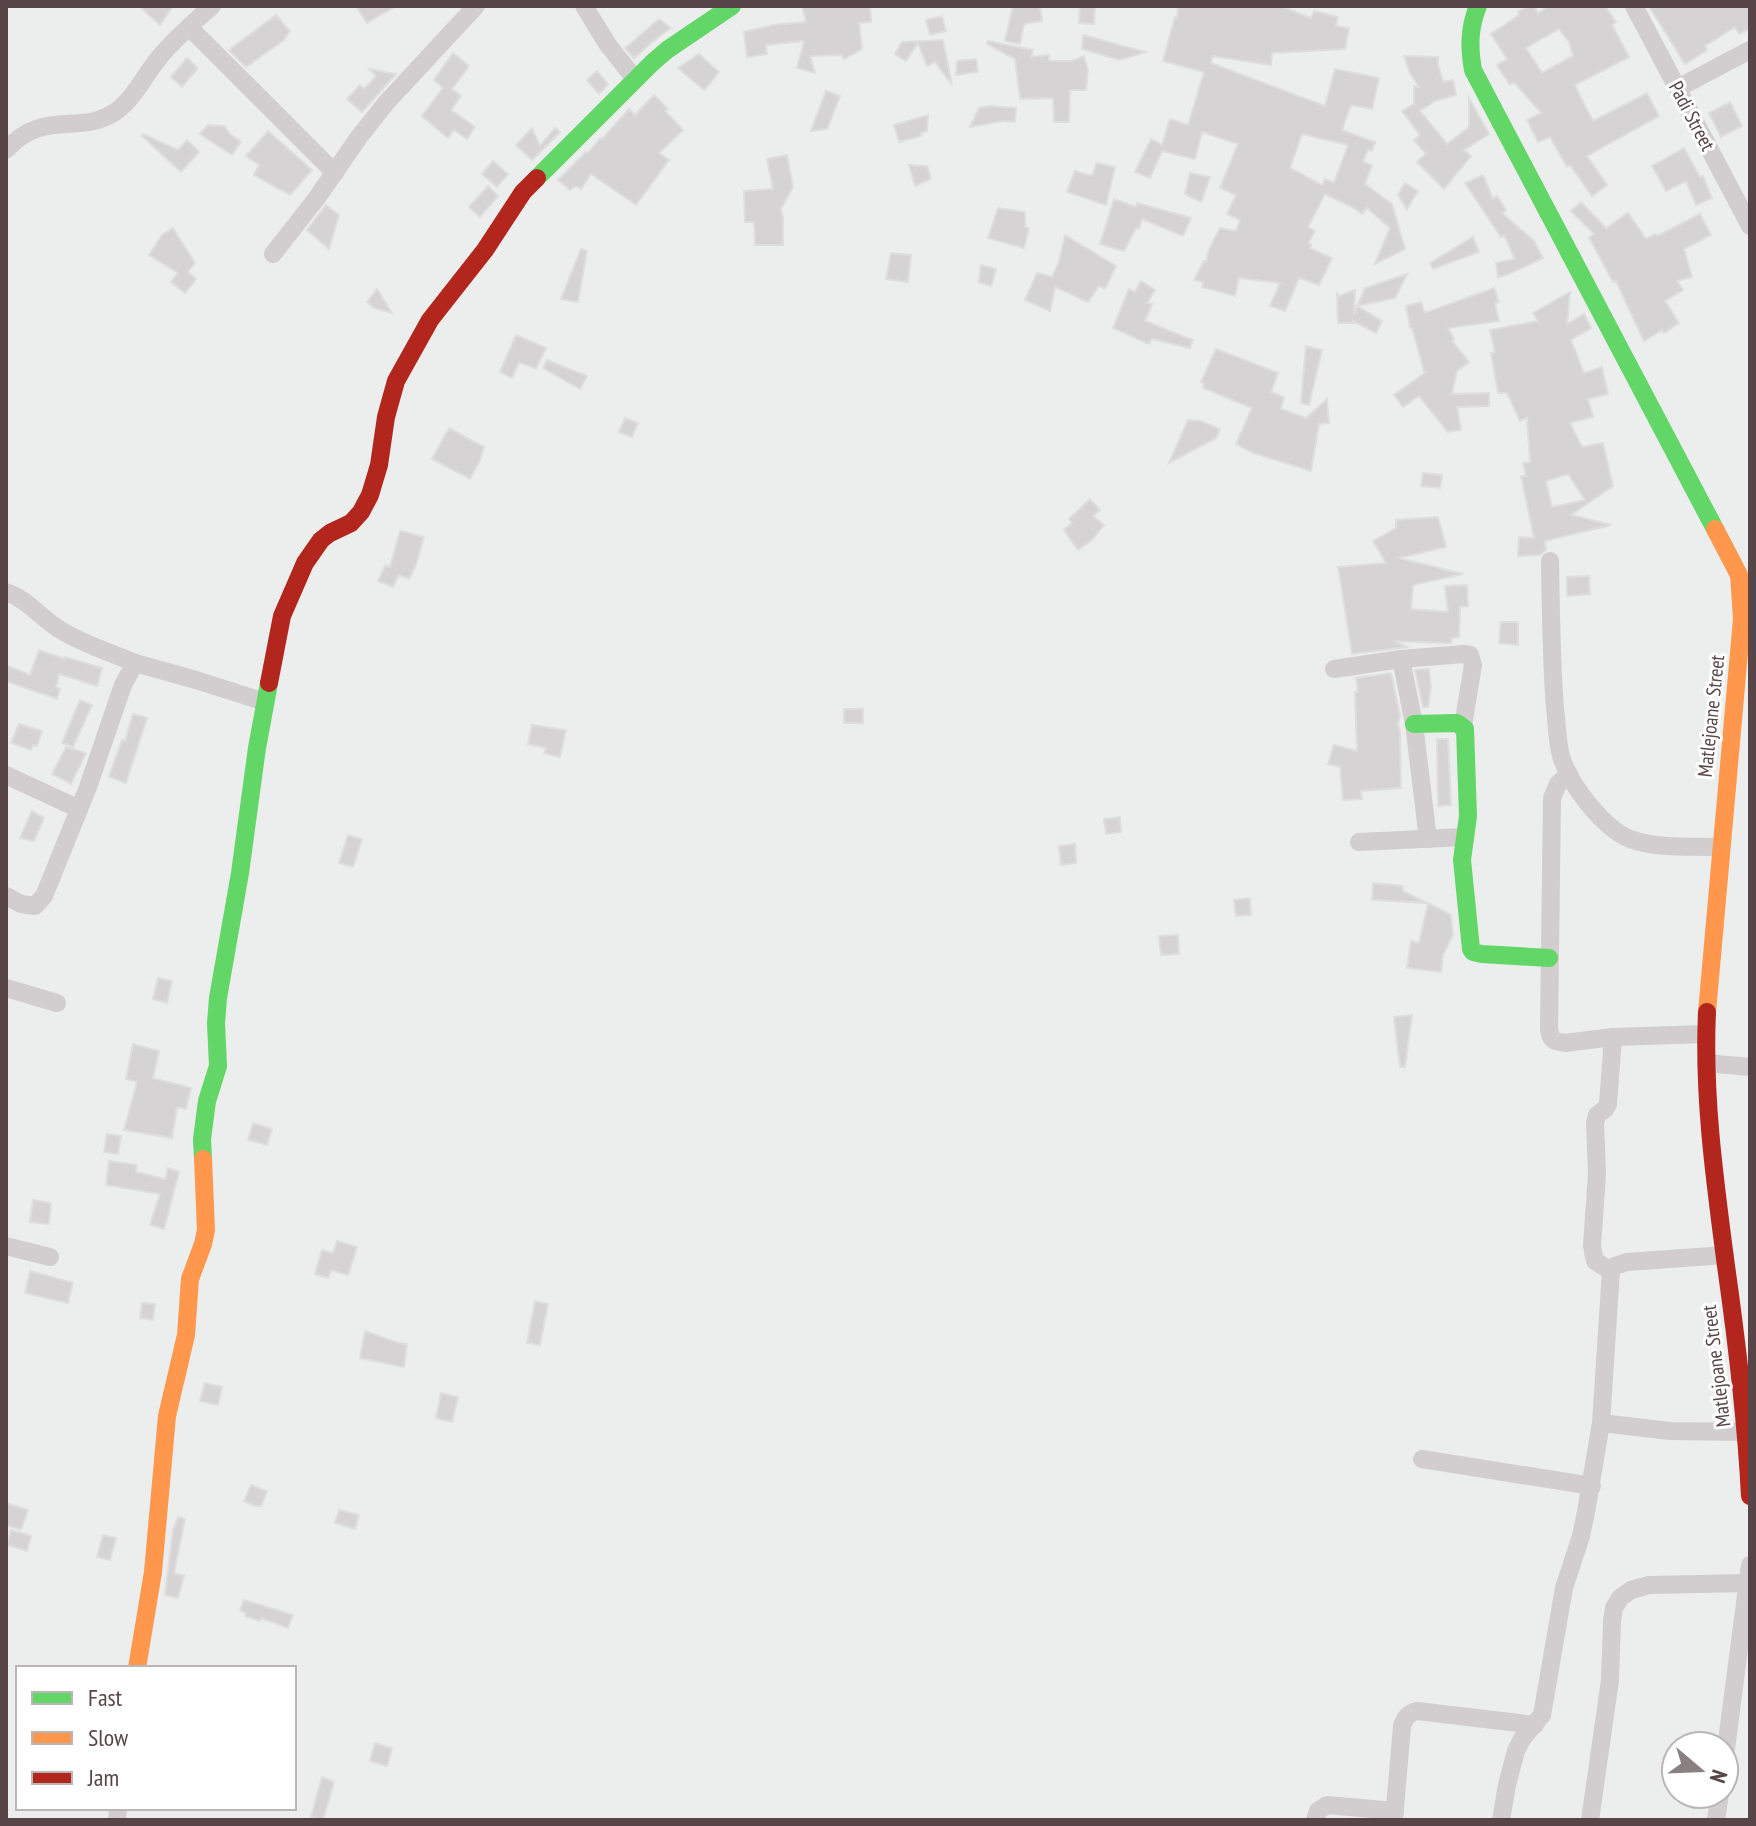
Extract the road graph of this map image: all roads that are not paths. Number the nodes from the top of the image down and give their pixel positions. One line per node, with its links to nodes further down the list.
1 (212, 6): 7 (street)
2 (476, 6): 12 (street)
3 (584, 6): 9 (street)
4 (732, 6): 9 (street)
5 (1478, 6): 16 (street, Matlejoane Street)
6 (1634, 6): 10 (street, Padi Street)
7 (189, 27): 11 (street); 12 (street)
8 (1750, 50): 10 (street)
9 (635, 79): 21 (street)
10 (1678, 88): 13 (street, Padi Street)
11 (6, 150)
12 (335, 173): 14 (street)
13 (1750, 226)
14 (273, 254)
15 (1550, 561): 24 (street)
16 (1744, 576): 30 (street, Matlejoane Street)
17 (6, 592): 19 (street)
18 (1401, 659): 20 (street); 22 (street); 23 (street)
19 (135, 663): 21 (street); 26 (street)
20 (1334, 669)
21 (265, 702): 49 (street)
22 (1414, 724): 23 (street); 28 (street)
23 (1463, 726): 27 (street)
24 (1569, 774): 30 (street); 32 (street)
25 (6, 775): 26 (street)
26 (79, 809): 31 (street)
27 (1464, 837): 28 (street); 32 (street)
28 (1428, 839): 29 (street)
29 (1359, 842)
30 (1720, 847): 35 (street, Matlejoane Street)
31 (6, 896)
32 (1549, 958): 36 (street)
33 (6, 988): 34 (street)
34 (57, 1003)
35 (1705, 1034): 36 (street); 37 (street, Matlejoane Street)
36 (1613, 1037): 42 (street)
37 (1706, 1063): 38 (street); 40 (street, Matlejoane Street)
38 (1750, 1067)
39 (6, 1246): 41 (street)
40 (1725, 1255): 42 (street); 44 (street, Matlejoane Street)
41 (50, 1257)
42 (1611, 1271): 43 (street)
43 (1601, 1423): 44 (street); 46 (street)
44 (1746, 1432): 47 (street, Matlejoane Street)
45 (1422, 1459): 46 (street)
46 (1592, 1486): 50 (street)
47 (1750, 1496)
48 (1749, 1574): 51 (street); 55 (street)
49 (137, 1666)
50 (1535, 1725): 52 (street); 54 (street)
51 (1728, 1730)
52 (1395, 1816): 53 (street)
53 (1315, 1820)
54 (1501, 1820)
55 (1590, 1820)

